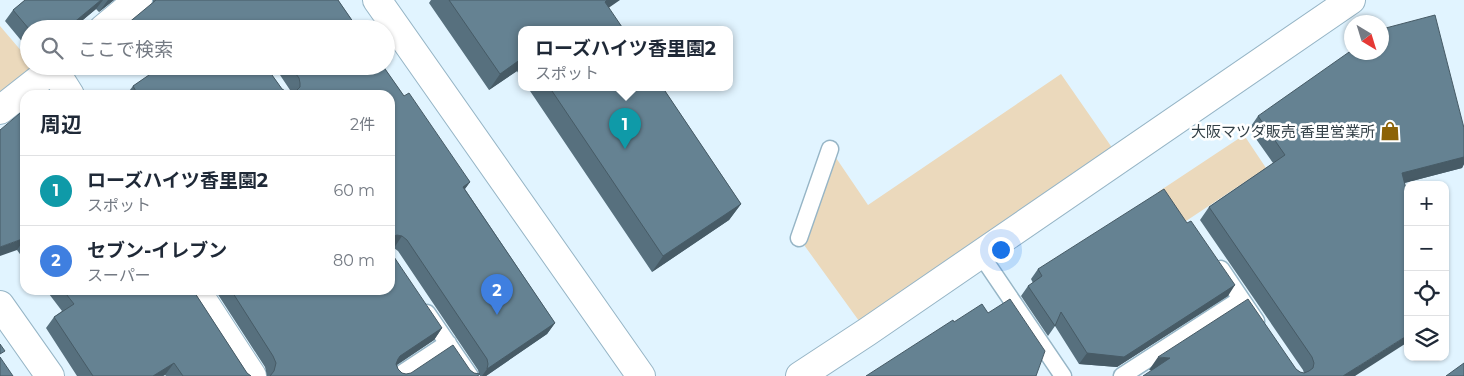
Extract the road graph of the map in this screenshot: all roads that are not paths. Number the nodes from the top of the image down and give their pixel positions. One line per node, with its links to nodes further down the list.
1 (138, 0): 4 (street)
2 (377, 0): 5 (street)
3 (1351, 0): 15 (street)
4 (113, 20)
5 (391, 20)
6 (395, 26): 27 (street)
7 (44, 75): 9 (street)
8 (59, 75): 10 (street)
9 (25, 90)
10 (67, 90)
11 (20, 94): 12 (street)
12 (0, 110)
13 (830, 149): 14 (lane)
14 (799, 238)
15 (981, 255): 28 (street); 29 (lane)
16 (1215, 259): 19 (lane)
17 (199, 295): 24 (street)
18 (416, 296): 22 (lane)
19 (1241, 299): 21 (lane); 30 (lane)
20 (0, 305): 23 (street)
21 (1263, 330)
22 (448, 343): 25 (lane); 26 (lane)
23 (50, 376)
24 (252, 376)
25 (398, 376)
26 (470, 376)
27 (641, 376)
28 (800, 376)
29 (1063, 376)
30 (1122, 376)

